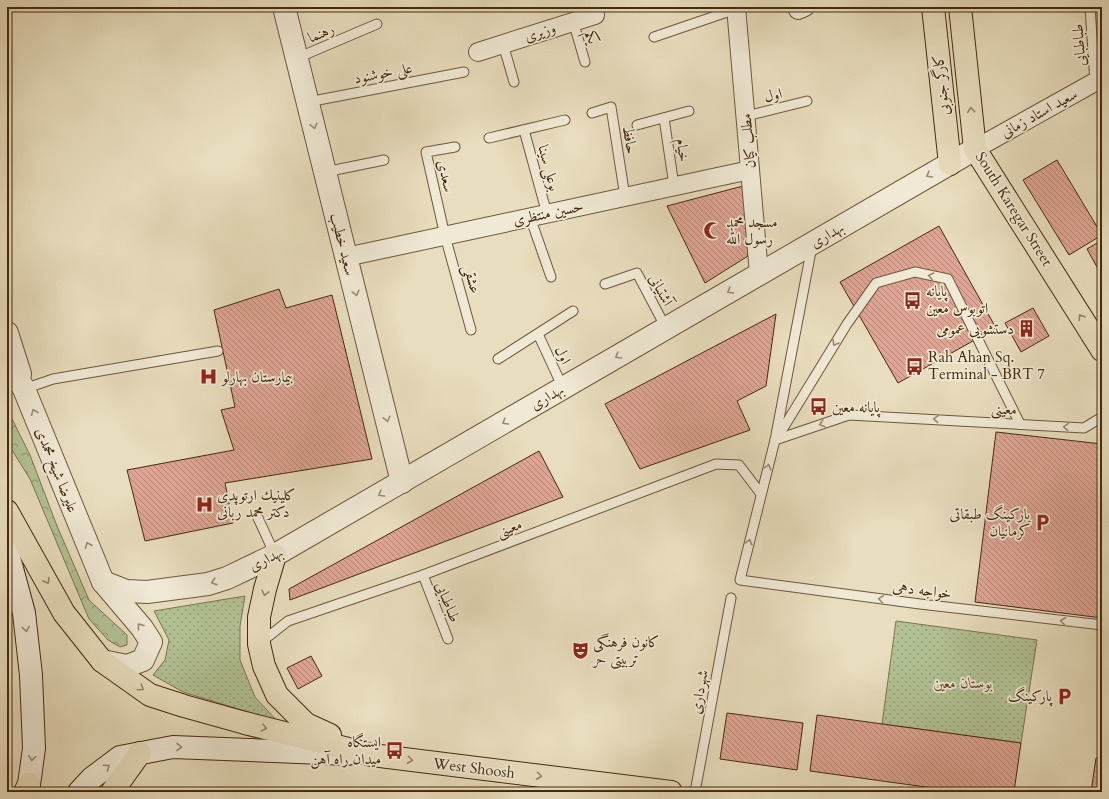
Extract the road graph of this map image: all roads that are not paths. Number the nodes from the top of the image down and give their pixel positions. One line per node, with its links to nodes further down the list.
1 (284, 7): 12 (street, سعید خطیب)
2 (594, 7): 7 (street, وزیری)
3 (933, 7): 30 (main road, کارگر جنوبی)
4 (960, 7): 28 (main road, South Karegar Street, one-way to 4)
5 (1090, 7): 15 (lane, طباطبایی)
6 (736, 8): 9 (lane); 21 (street, مطلب کیان)
7 (573, 21): 10 (street, وزیری); 13 (lane, یکم)
8 (377, 24): 12 (lane, رهنما)
9 (654, 37)
10 (503, 44): 11 (street, وزیری); 16 (lane)
11 (478, 52)
12 (297, 58): 18 (street, سعید خطیب)
13 (585, 62)
14 (464, 72): 18 (lane, علی خوشنود)
15 (1099, 80): 28 (street, سعید استاد زمانی)
16 (514, 82)
17 (807, 101): 21 (lane, اول)
18 (308, 102): 32 (street, سعید خطیب, one-way to 32)
19 (689, 111): 22 (lane)
20 (592, 113): 34 (lane, حافظ)
21 (746, 116): 31 (street, مطلب کیان)
22 (664, 118): 24 (lane); 33 (lane, خیام)
23 (565, 120): 25 (lane)
24 (637, 125)
25 (524, 130): 26 (lane); 35 (lane, بوعلی سینا)
26 (489, 138)
27 (455, 147): 36 (lane, سعدی)
28 (975, 149): 30 (street, بهداری); 47 (main road, South Karegar Street, one-way to 28)
29 (384, 160): 32 (lane)
30 (950, 164): 37 (street, بهداری, one-way to 37)
31 (750, 170): 33 (street, حسین منتظری); 39 (street, مطلب کیان)
32 (325, 172): 38 (street, سعید خطیب)
33 (674, 186): 34 (street, حسین منتظری)
34 (625, 197): 35 (street, حسین منتظری)
35 (538, 215): 36 (street, حسین منتظری); 40 (lane, بوعلی سینا)
36 (445, 236): 38 (street, حسین منتظری); 44 (lane, عشقی)
37 (812, 243): 39 (street, بهداری); 55 (lane)
38 (346, 257): 56 (street, سعید خطیب, one-way to 56)
39 (759, 274): 43 (street, بهداری, one-way to 43)
40 (551, 277)
41 (605, 284): 43 (lane, آشتیانی)
42 (573, 311): 46 (lane)
43 (666, 328): 51 (street, بهداری, one-way to 51)
44 (471, 330)
45 (7, 333): 52 (street)
46 (538, 334): 49 (lane); 51 (lane, اول)
47 (1102, 350)
48 (218, 351): 52 (lane)
49 (498, 359)
50 (7, 361): 52 (street, علیرضا شیخ محمدی)
51 (563, 388): 56 (street, بهداری, one-way to 56)
52 (24, 389): 63 (street, علیرضا شیخ محمدی, one-way to 52)
53 (1102, 417): 54 (lane, معینی, one-way to 54)
54 (1020, 424): 55 (lane, معینی, one-way to 55); 55 (lane, one-way to 55)
55 (775, 440): 57 (lane, one-way to 55)
56 (402, 482): 61 (street, بهداری, one-way to 61)
57 (761, 494): 62 (lane, معینی); 65 (lane, خواجه دهی, one-way to 57)
58 (7, 511): 68 (main road, one-way to 68)
59 (258, 518): 61 (lane)
60 (7, 550): 71 (street, one-way to 71)
61 (275, 555): 63 (street, بهداری, one-way to 63); 67 (main road, one-way to 67)
62 (422, 575): 66 (lane, طباطبایی); 67 (lane, معینی)
63 (103, 582): 68 (street, علیرضا شیخ محمدی, one-way to 63)
64 (731, 598): 75 (lane, شهرداری)
65 (1102, 625)
66 (448, 639)
67 (259, 644): 70 (main road)
68 (102, 661): 70 (main road, one-way to 70)
69 (140, 753): 70 (street, one-way to 70); 72 (street, one-way to 69); 73 (main road)
70 (372, 755): 74 (main road, West Shoosh, one-way to 74)
71 (27, 789)
72 (80, 792)
73 (112, 792)
74 (671, 792)
75 (695, 792)

